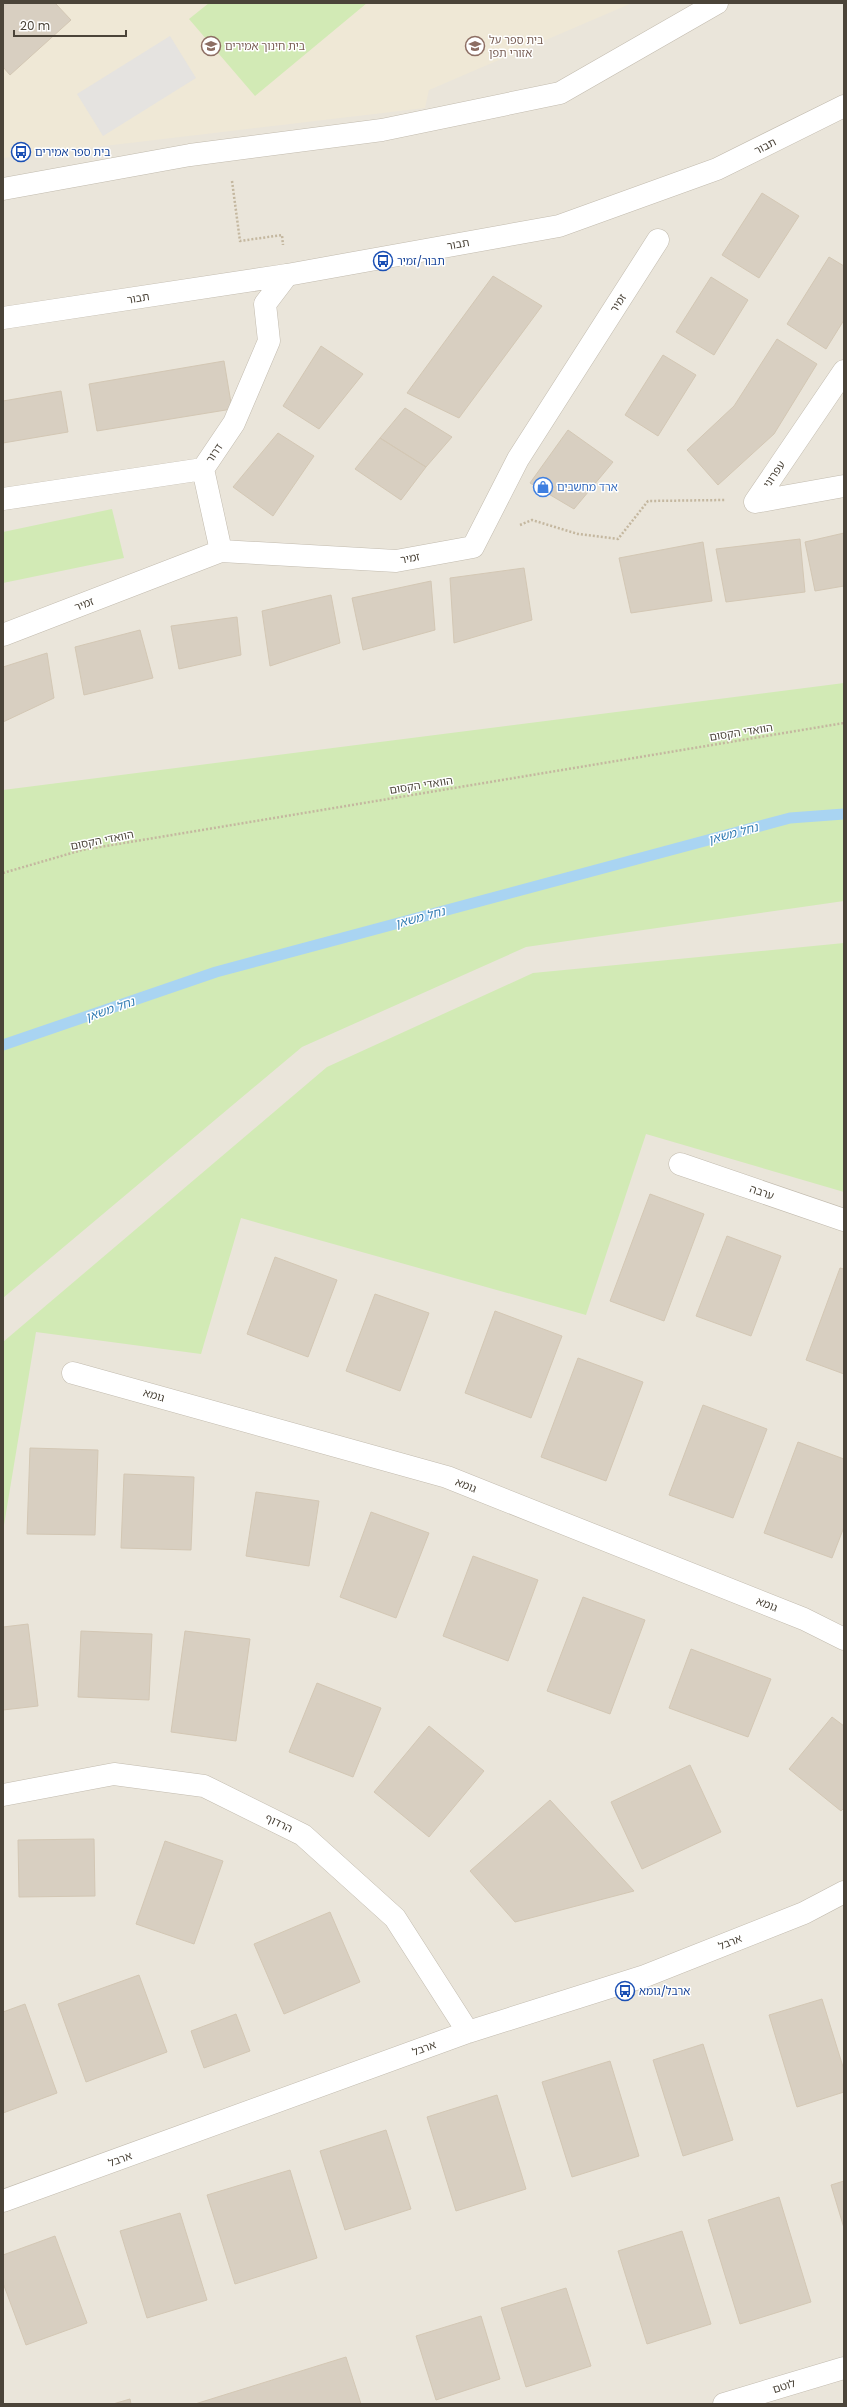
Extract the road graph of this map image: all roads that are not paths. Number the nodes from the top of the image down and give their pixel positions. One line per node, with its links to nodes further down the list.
1 (717, 3): 3 (street)
2 (844, 106): 5 (street, תבור)
3 (3, 189)
4 (658, 240): 11 (street, זמיר)
5 (287, 275): 6 (street, תבור); 8 (street, דרור)
6 (3, 318)
7 (844, 371): 9 (street, עפרוני)
8 (203, 469): 10 (street, דרור); 11 (street)
9 (844, 486)
10 (3, 499)
11 (221, 551): 12 (street, זמיר)
12 (3, 635)
13 (680, 1164): 14 (street, ערבה)
14 (844, 1220)
15 (73, 1373): 16 (street, גומא)
16 (844, 1639)
17 (3, 1794): 19 (street, הרדוף)
18 (844, 1892): 19 (street, ארבל)
19 (468, 2032): 20 (street, ארבל)
20 (3, 2201)
21 (844, 2368): 22 (street, לוטם)
22 (724, 2404)

